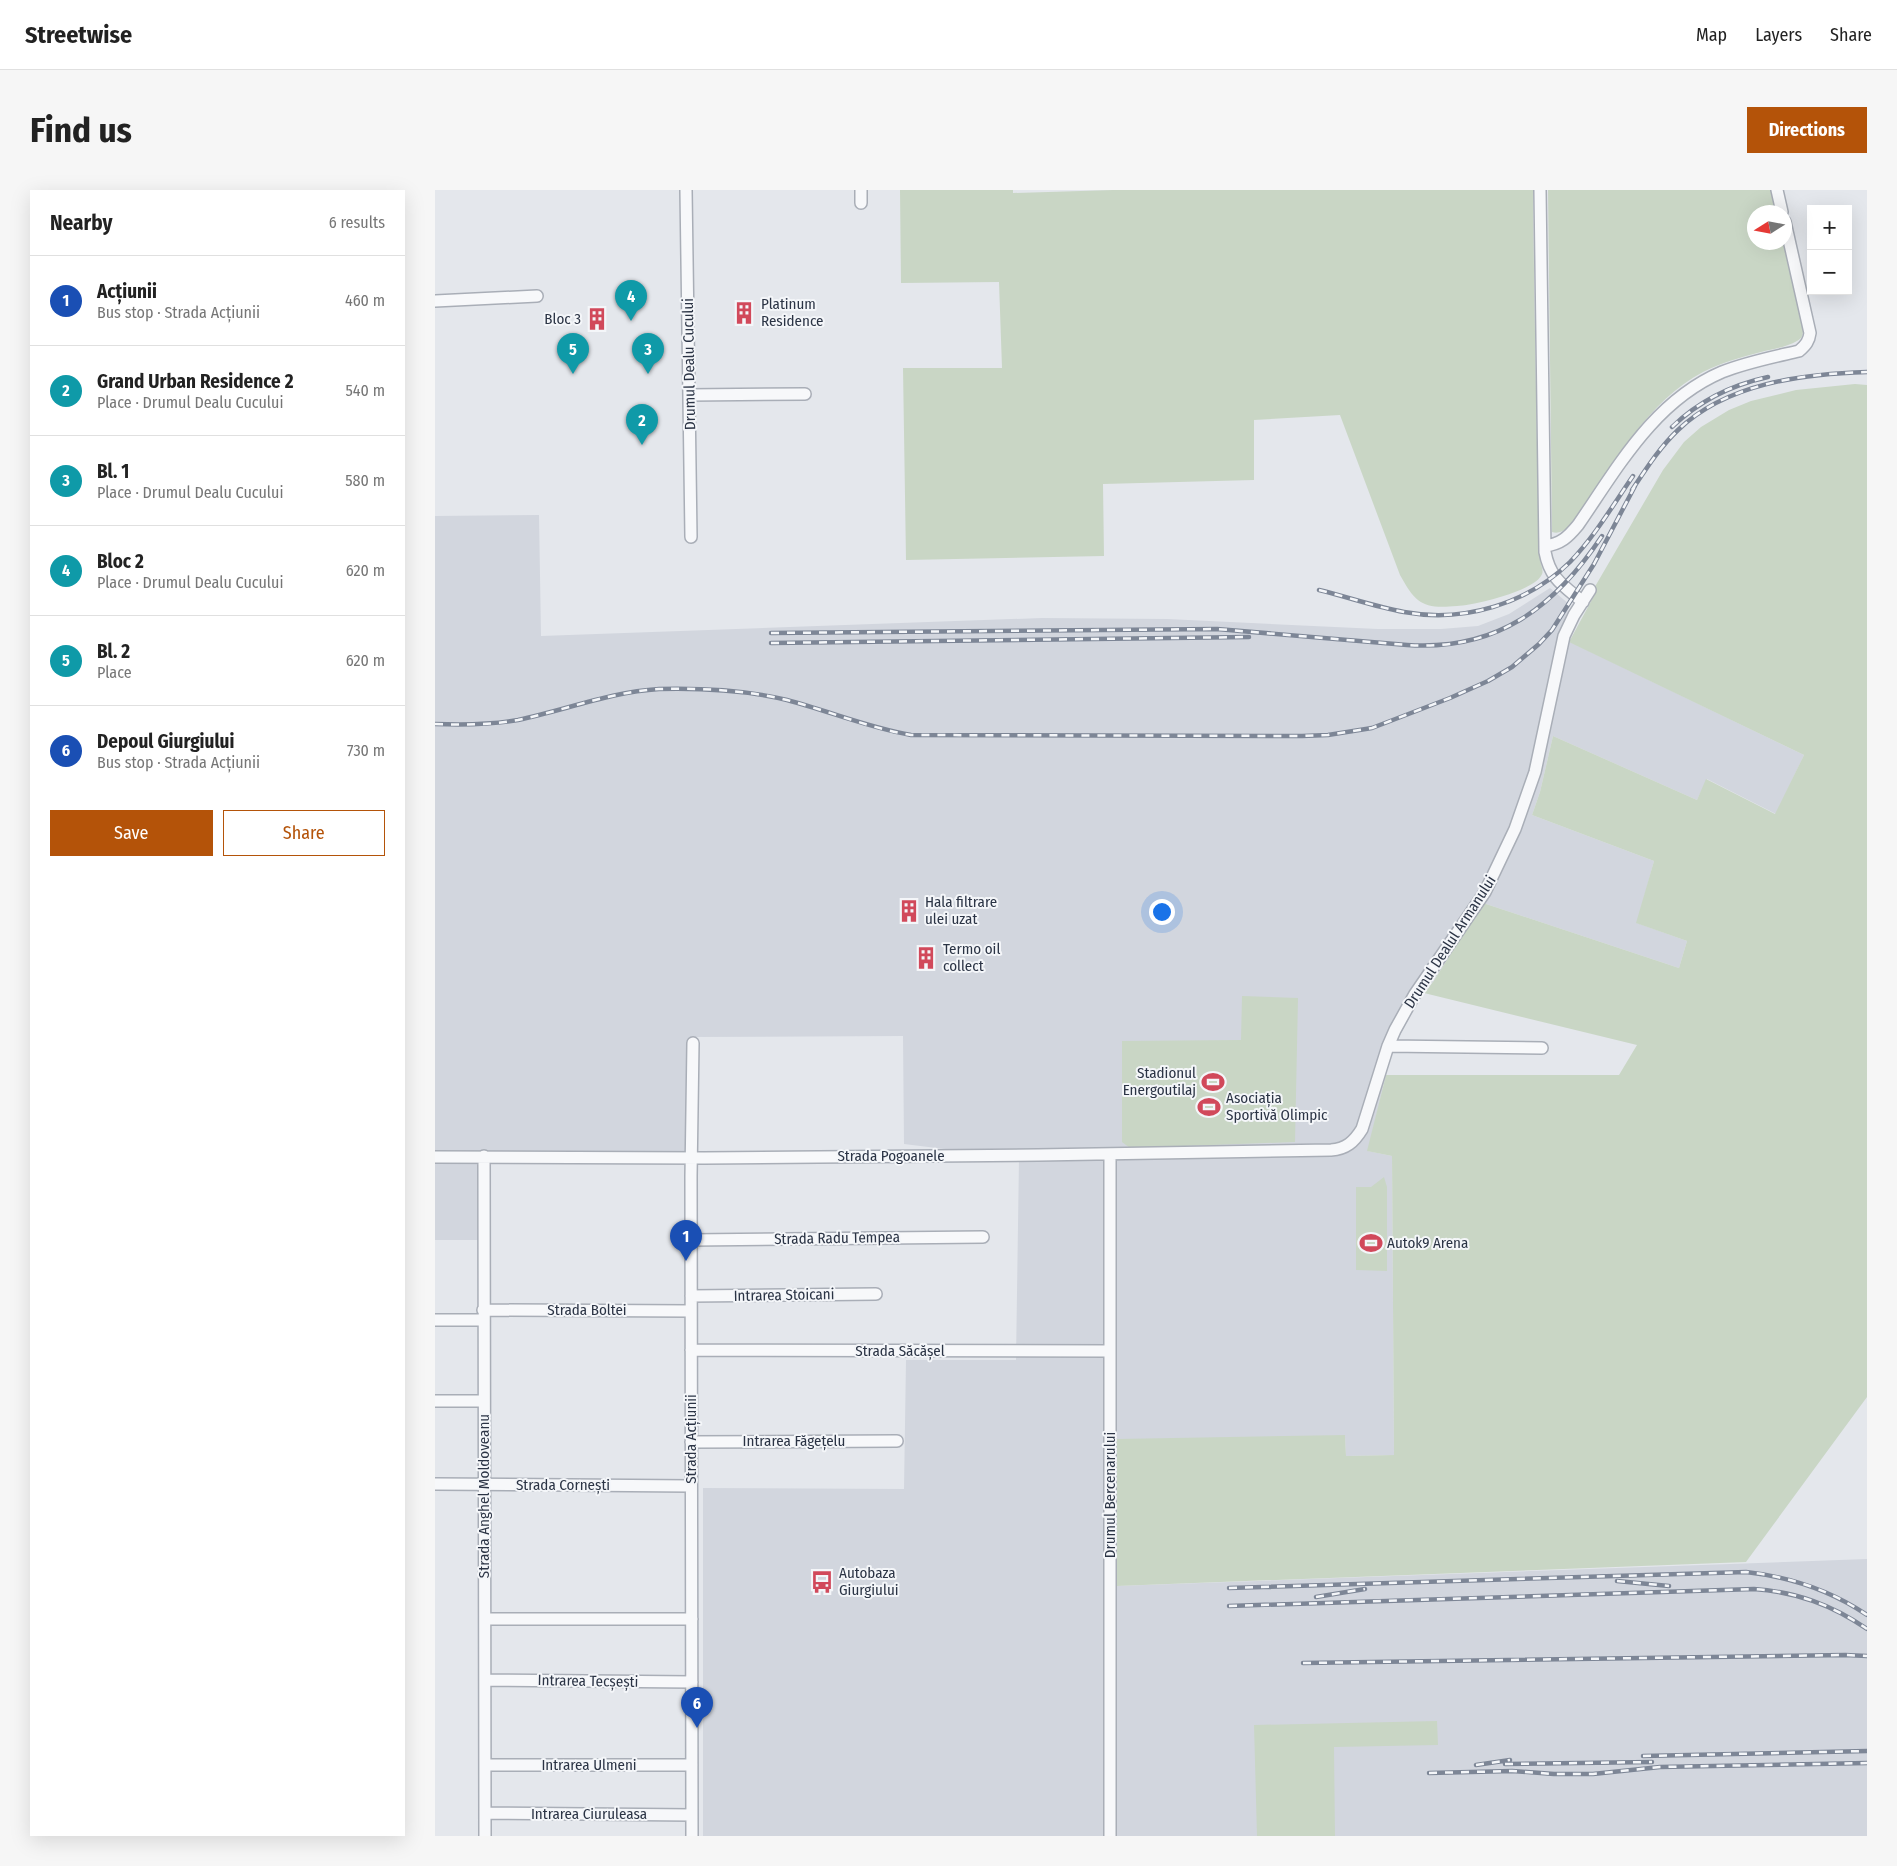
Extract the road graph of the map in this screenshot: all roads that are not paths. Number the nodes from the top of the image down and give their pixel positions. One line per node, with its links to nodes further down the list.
1 (686, 190): 11 (street, Drumul Dealu Cucului)
2 (861, 190): 5 (street)
3 (1540, 190): 13 (street)
4 (1777, 190): 6 (street)
5 (861, 202)
6 (1780, 205)
7 (1791, 250): 13 (street)
8 (537, 296): 9 (street)
9 (435, 301)
10 (805, 394): 11 (street)
11 (689, 395): 12 (street, Drumul Dealu Cucului)
12 (691, 537)
13 (1545, 546): 15 (street)
14 (1590, 590): 15 (street, Drumul Dealul Armanului)
15 (1583, 602): 17 (street, Drumul Dealul Armanului)
16 (693, 1043): 23 (street, Strada Acțiunii)
17 (1388, 1046): 18 (street); 19 (street, Drumul Dealul Armanului)
18 (1542, 1048)
19 (1347, 1147): 20 (street, Strada Pogoanele)
20 (1110, 1154): 23 (street, Strada Pogoanele); 32 (street, Drumul Bercenarului)
21 (484, 1156): 22 (street, Strada Pogoanele); 23 (street, Strada Pogoanele); 29 (street, Strada Anghel Moldoveanu)
22 (435, 1157)
23 (691, 1158): 25 (street, Strada Acțiunii)
24 (983, 1237): 25 (street, Strada Radu Tempea)
25 (691, 1240): 27 (street, Strada Acțiunii)
26 (876, 1294): 27 (street, Intrarea Stoicani)
27 (691, 1296): 28 (street, Strada Acțiunii)
28 (691, 1311): 29 (street, Strada Boltei); 31 (street, Strada Acțiunii)
29 (483, 1315): 30 (street, Strada Boltei); 34 (street, Strada Anghel Moldoveanu)
30 (435, 1320)
31 (691, 1350): 32 (street, Strada Săcășel); 36 (street, Strada Acțiunii)
32 (1110, 1351): 50 (street, Drumul Bercenarului)
33 (435, 1401): 34 (street)
34 (483, 1401): 38 (street, Strada Anghel Moldoveanu)
35 (897, 1441): 36 (street, Intrarea Făgețelu)
36 (691, 1442): 39 (street, Strada Acțiunii)
37 (435, 1484): 38 (street, Strada Cornești)
38 (484, 1484): 39 (street, Strada Cornești); 40 (street, Strada Anghel Moldoveanu)
39 (691, 1486): 41 (street, Strada Acțiunii)
40 (485, 1619): 41 (street); 42 (street, Strada Anghel Moldoveanu)
41 (692, 1619): 43 (street, Strada Acțiunii)
42 (485, 1680): 43 (street, Intrarea Tecșești); 44 (street, Strada Anghel Moldoveanu)
43 (692, 1682): 45 (street, Strada Acțiunii)
44 (486, 1765): 45 (street, Intrarea Ulmeni); 46 (street, Strada Anghel Moldoveanu)
45 (692, 1765): 47 (street, Strada Acțiunii)
46 (486, 1813): 47 (street, Intrarea Ciuruleasa); 48 (street, Strada Anghel Moldoveanu)
47 (692, 1815): 49 (street, Strada Acțiunii)
48 (485, 1836)
49 (692, 1836)
50 (1110, 1836)

